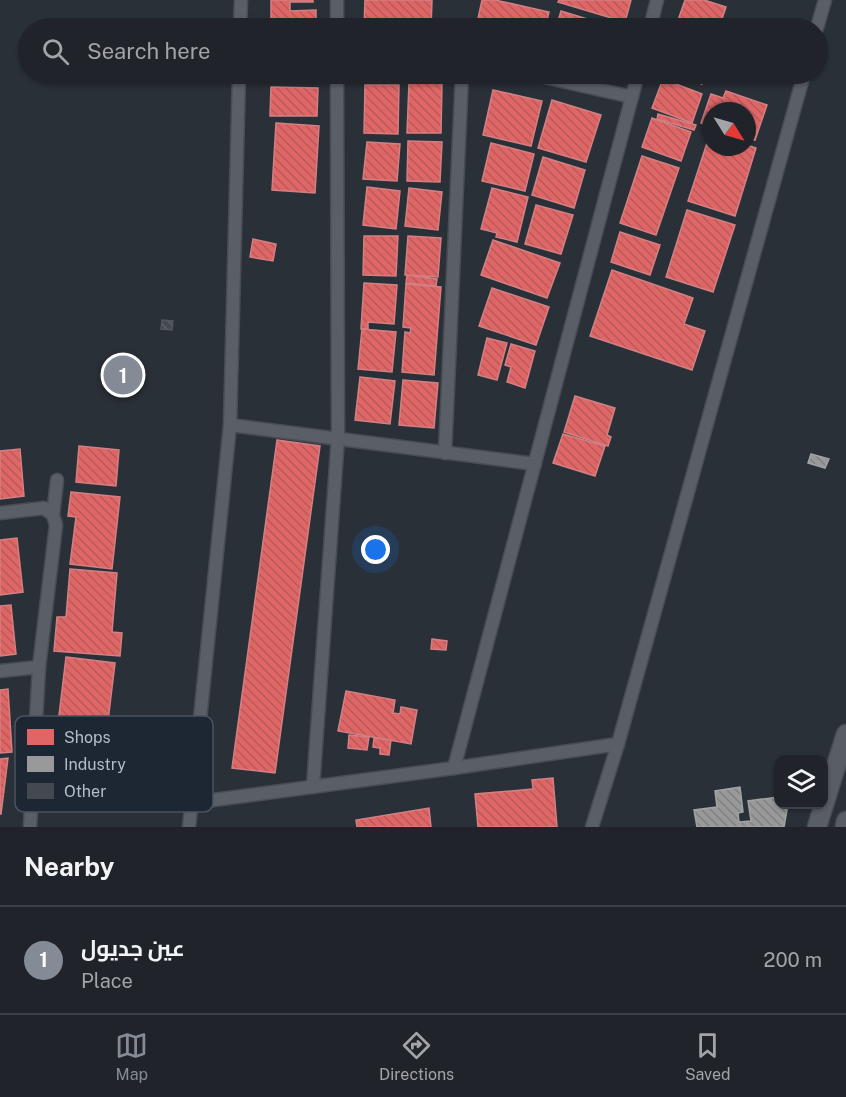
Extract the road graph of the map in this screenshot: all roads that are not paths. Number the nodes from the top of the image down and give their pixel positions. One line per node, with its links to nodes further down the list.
1 (241, 0): 5 (street)
2 (337, 0): 6 (street)
3 (657, 0): 7 (street)
4 (821, 1): 8 (street)
5 (240, 18)
6 (337, 18)
7 (652, 18)
8 (818, 18)
9 (239, 84): 16 (street)
10 (337, 84): 17 (street)
11 (462, 84): 18 (street)
12 (575, 84): 15 (street)
13 (635, 84): 15 (street)
14 (801, 84): 28 (street)
15 (632, 97): 19 (street)
16 (230, 425): 17 (street); 26 (street)
17 (338, 437): 18 (street); 30 (street)
18 (445, 453): 19 (street)
19 (535, 464): 29 (street)
20 (57, 480): 22 (street)
21 (0, 513): 22 (street)
22 (53, 515): 23 (street)
23 (39, 667): 24 (street); 25 (street)
24 (0, 671)
25 (36, 716)
26 (200, 716)
27 (846, 734): 34 (street)
28 (618, 744): 29 (street); 37 (street)
29 (454, 768): 30 (street)
30 (313, 787): 31 (street)
31 (213, 800)
32 (31, 812): 35 (street)
33 (190, 812): 36 (street)
34 (818, 826)
35 (30, 827)
36 (189, 827)
37 (592, 827)

